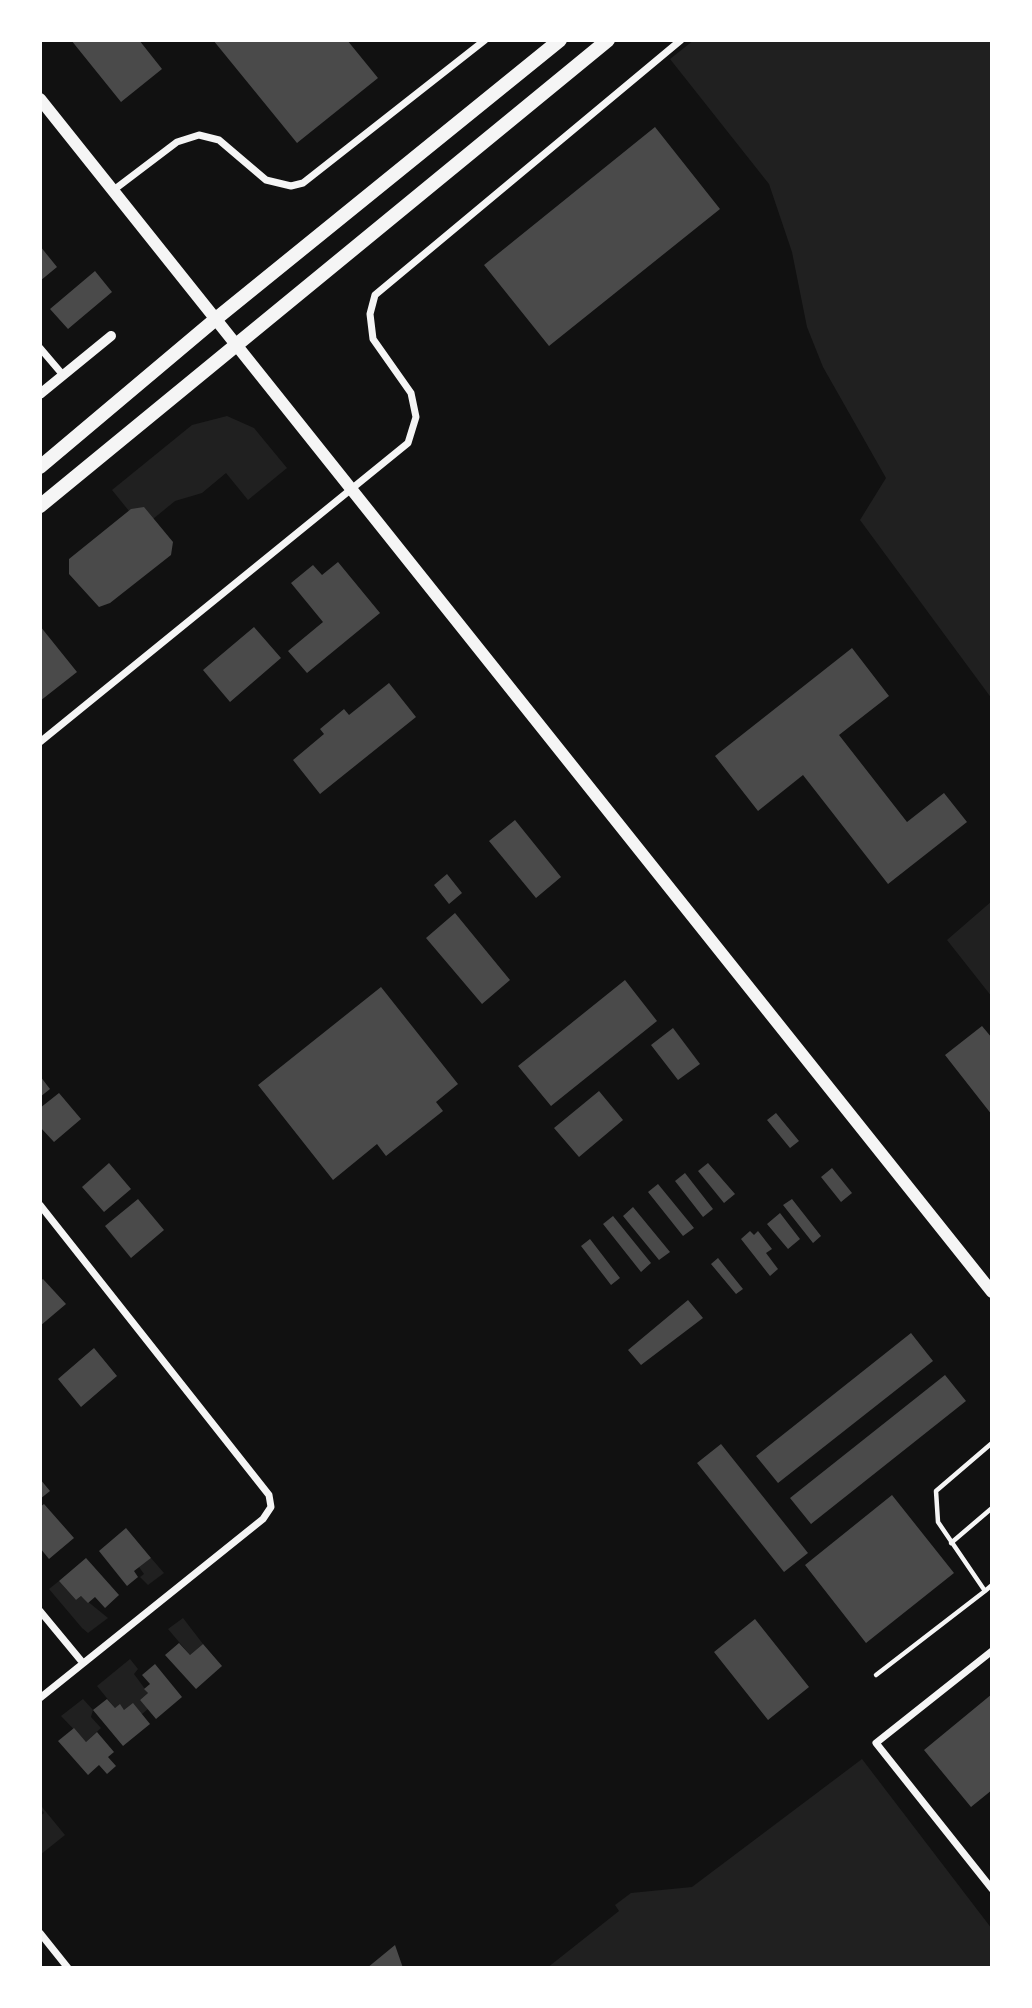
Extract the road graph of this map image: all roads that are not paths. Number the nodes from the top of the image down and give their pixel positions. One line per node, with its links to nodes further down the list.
1 (485, 40): 6 (street)
2 (560, 40): 7 (highway)
3 (608, 40): 9 (highway)
4 (681, 40): 14 (street)
5 (40, 99): 6 (main road)
6 (115, 189): 7 (main road)
7 (218, 318): 9 (main road); 13 (highway)
8 (111, 336): 11 (street)
9 (237, 344): 14 (main road); 15 (highway)
10 (40, 348): 11 (street)
11 (63, 375): 12 (street)
12 (40, 394)
13 (40, 467)
14 (351, 488): 16 (street); 18 (main road)
15 (40, 506)
16 (40, 743)
17 (40, 1205): 26 (street)
18 (992, 1292)
19 (992, 1443): 21 (lane)
20 (992, 1508): 21 (lane)
21 (951, 1543): 23 (lane)
22 (992, 1585): 23 (lane)
23 (985, 1591): 27 (lane)
24 (40, 1611): 26 (street)
25 (992, 1651): 29 (street)
26 (83, 1663): 28 (street)
27 (876, 1675)
28 (40, 1698)
29 (992, 1889)
30 (40, 1933): 31 (street)
31 (68, 1968)

